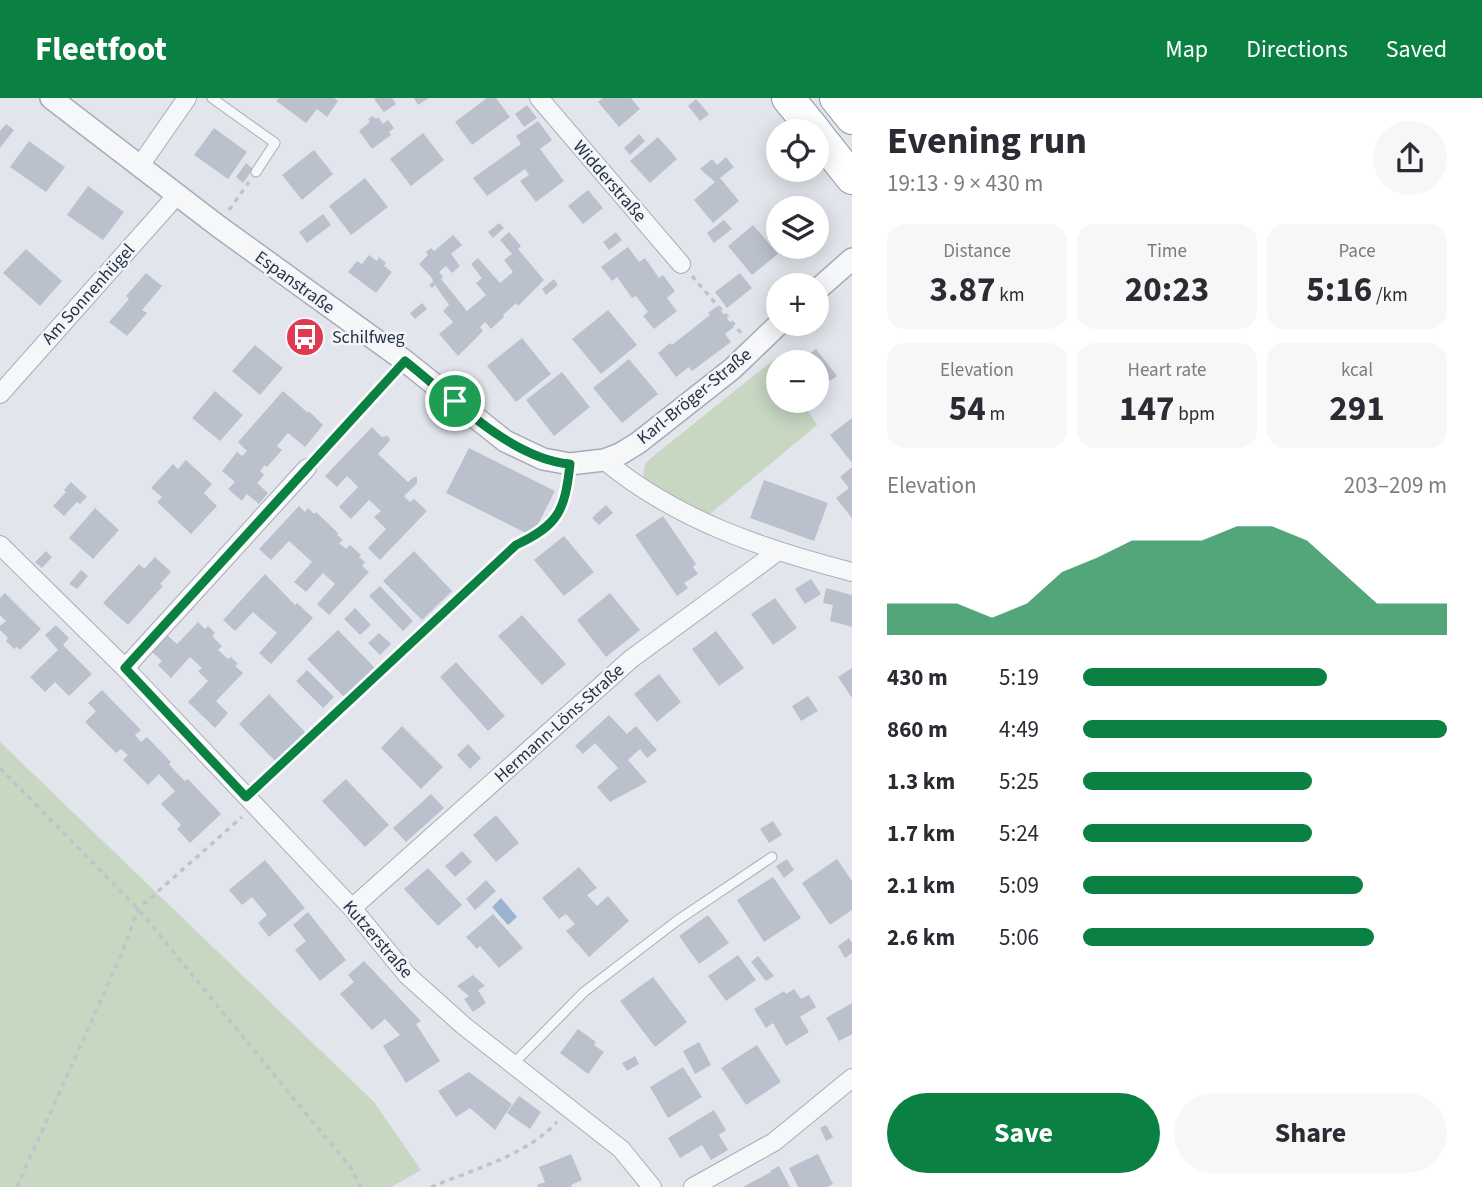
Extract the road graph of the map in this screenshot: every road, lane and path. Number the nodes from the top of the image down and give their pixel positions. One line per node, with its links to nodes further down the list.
1 (51, 98): 10 (street, Espanstraße)
2 (187, 98): 10 (street)
3 (212, 98): 11 (lane)
4 (539, 98): 16 (street, Widderstraße)
5 (788, 98): 8 (highway)
6 (836, 98): 7 (highway)
7 (852, 118)
8 (805, 119)
9 (829, 149): 12 (highway)
10 (139, 167): 13 (street, Espanstraße)
11 (256, 172): 14 (path)
12 (852, 178)
13 (177, 195): 14 (street, Espanstraße); 21 (street, Am Sonnenhügel)
14 (218, 226): 20 (street, Espanstraße)
15 (849, 261): 17 (street)
16 (681, 264): 19 (path)
17 (829, 279)
18 (766, 336): 19 (street, Karl-Bröger-Straße)
19 (754, 348): 22 (street, Karl-Bröger-Straße)
20 (405, 361): 23 (street, Espanstraße); 24 (path)
21 (0, 394)
22 (604, 460): 23 (street, Espanstraße); 26 (street)
23 (570, 464): 30 (lane)
24 (307, 468): 28 (street)
25 (0, 545): 28 (street, Kutzerstraße)
26 (777, 552): 27 (street); 32 (street, Hermann-Löns-Straße)
27 (852, 572)
28 (125, 668): 30 (street, Kutzerstraße)
29 (0, 768): 33 (path)
30 (250, 802): 32 (street, Kutzerstraße); 33 (path)
31 (772, 856): 34 (lane)
32 (352, 908): 34 (street, Kutzerstraße)
33 (138, 909): 37 (path); 38 (path)
34 (514, 1063): 40 (street, Kutzerstraße)
35 (852, 1078): 41 (street)
36 (544, 1135): 39 (path)
37 (17, 1187)
38 (361, 1187)
39 (431, 1187)
40 (652, 1187)
41 (693, 1187)

